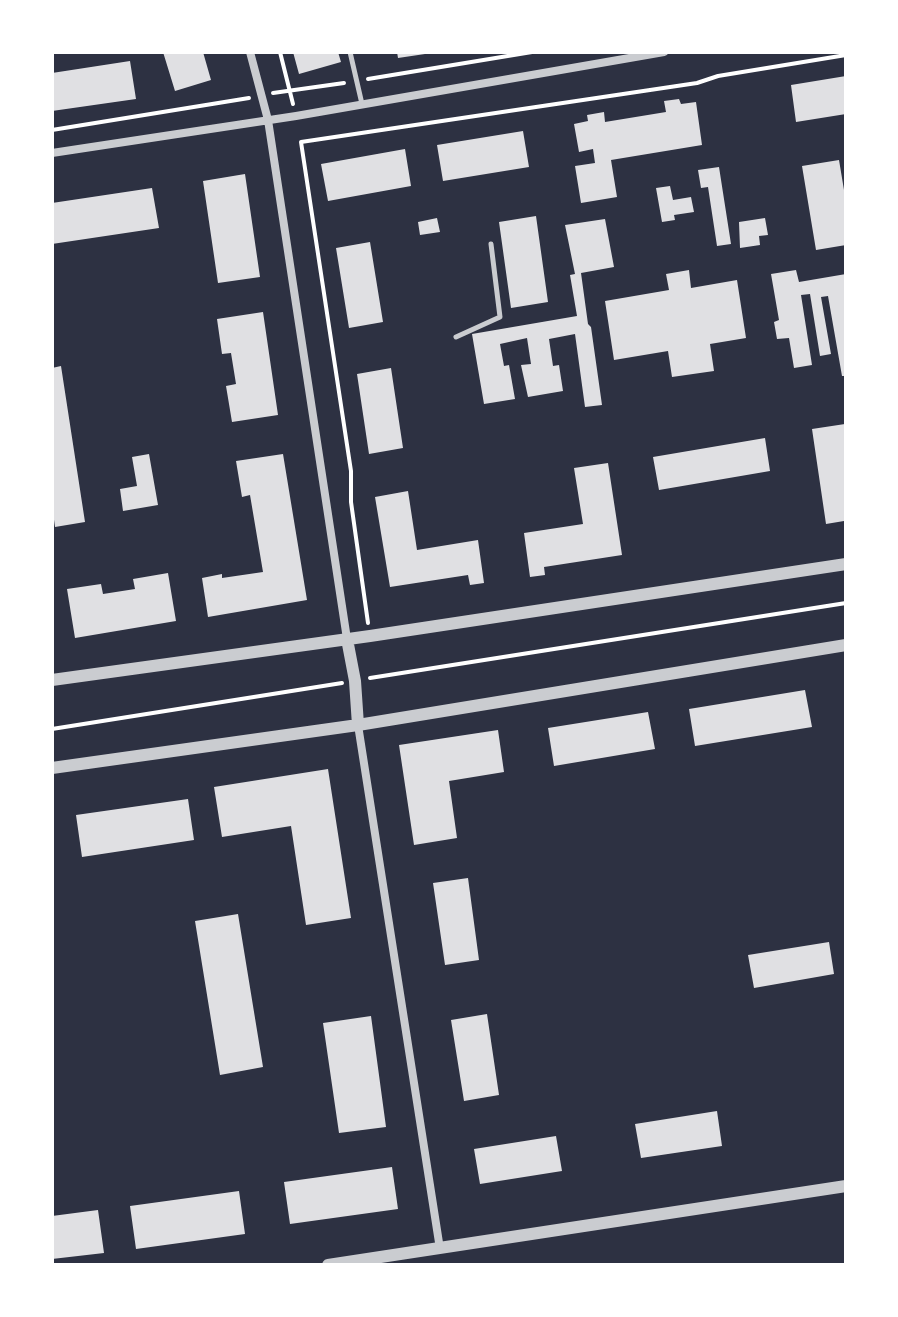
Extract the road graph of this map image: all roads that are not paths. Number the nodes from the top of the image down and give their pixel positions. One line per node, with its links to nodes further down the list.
1 (250, 52): 6 (street)
2 (350, 52): 5 (lane)
3 (664, 52): 4 (street)
4 (651, 53): 5 (street)
5 (362, 105): 6 (street)
6 (268, 120): 7 (street); 11 (street)
7 (52, 153)
8 (491, 244): 9 (lane)
9 (456, 337)
10 (846, 564): 11 (street)
11 (347, 639): 13 (street); 14 (street)
12 (846, 645): 14 (street)
13 (52, 680)
14 (358, 725): 15 (street); 17 (street)
15 (52, 768)
16 (846, 1186): 17 (street)
17 (440, 1249): 18 (street)
18 (354, 1263): 19 (street)
19 (328, 1265)

